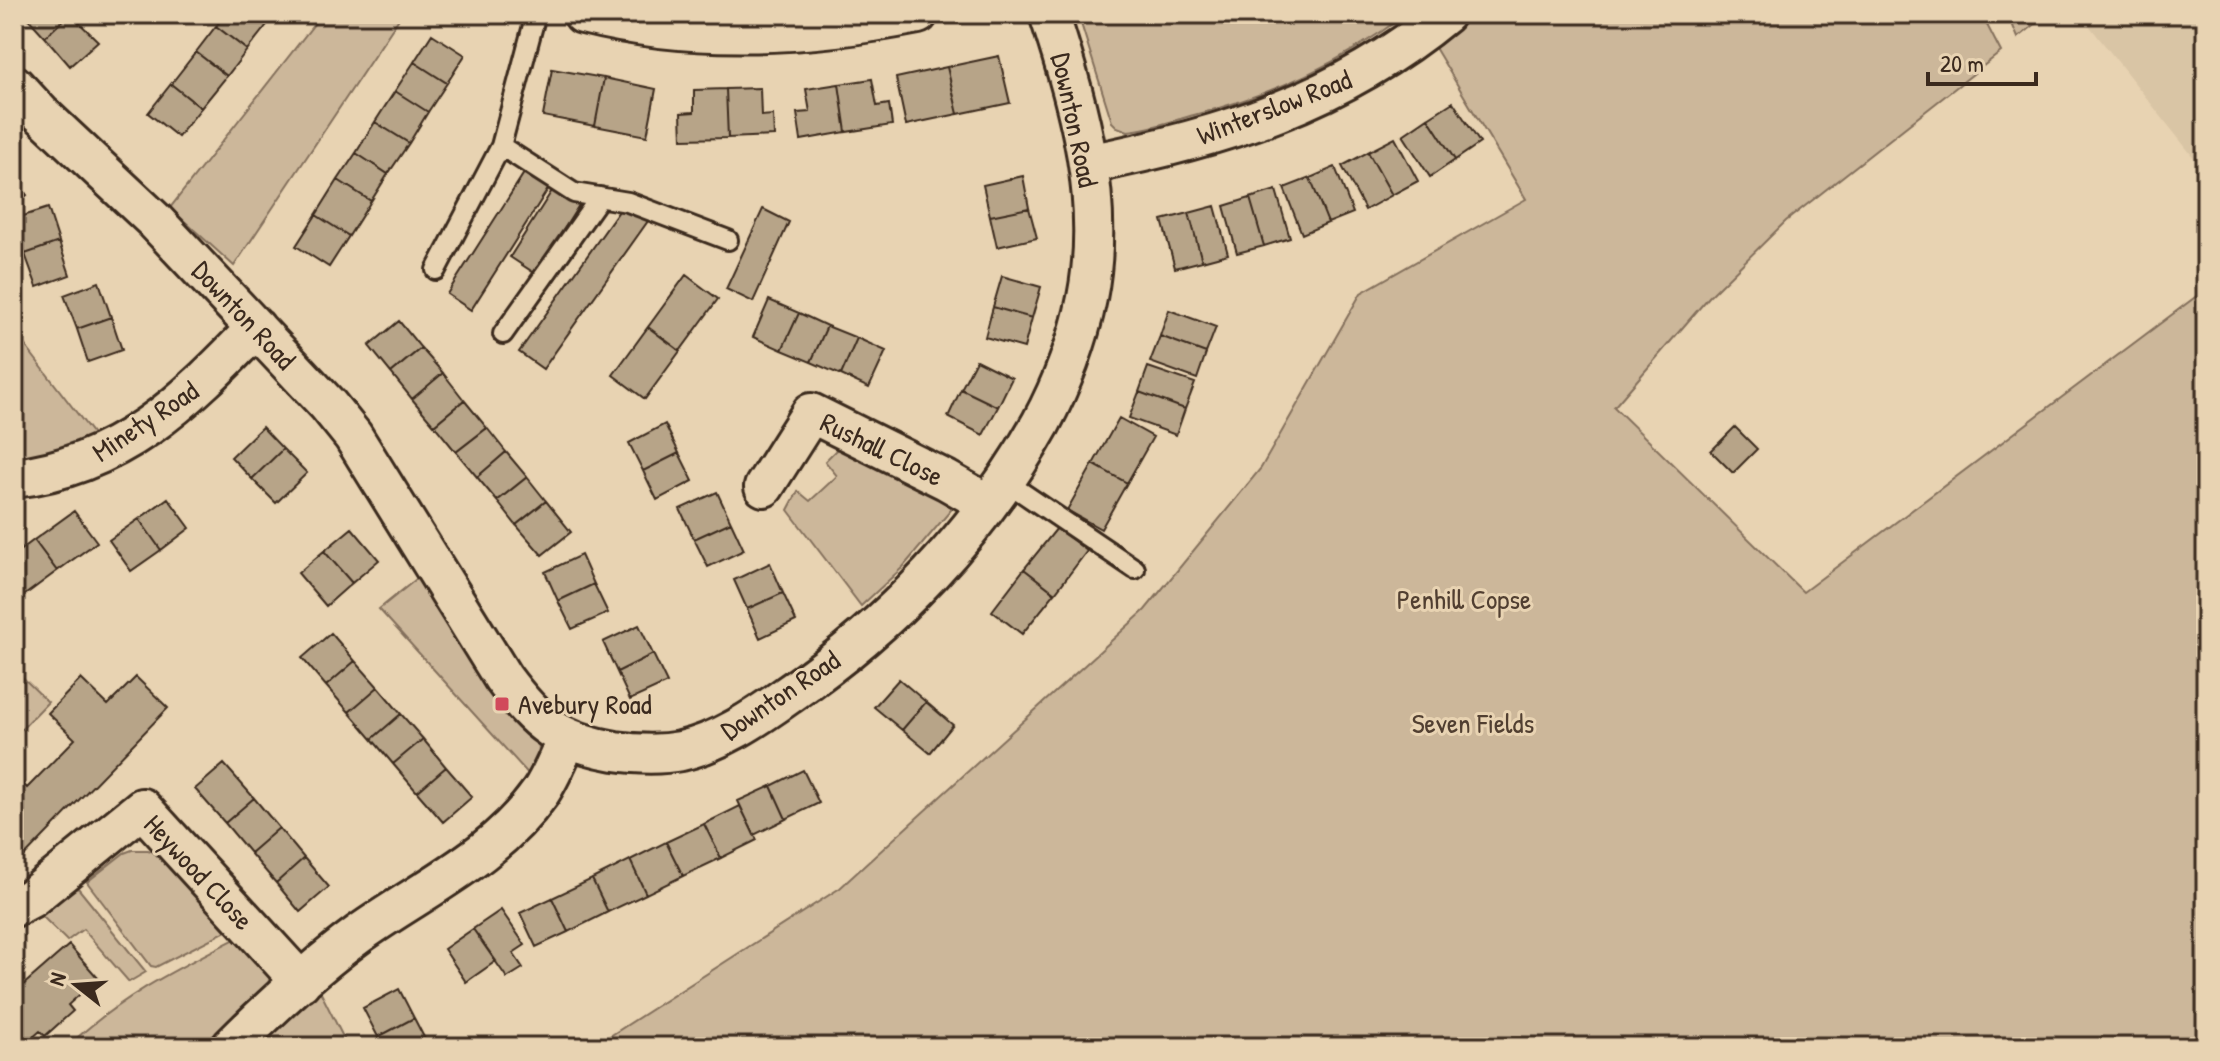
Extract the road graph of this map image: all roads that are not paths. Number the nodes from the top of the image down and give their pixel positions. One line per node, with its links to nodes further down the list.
1 (536, 14): 7 (lane)
2 (583, 14): 3 (street)
3 (918, 14)
4 (1049, 14): 8 (street, Downton Road)
5 (1445, 14): 8 (street, Winterslow Road)
6 (14, 85): 12 (street, Downton Road)
7 (501, 146): 9 (lane); 11 (lane)
8 (1088, 164): 16 (street, Downton Road)
9 (600, 197): 10 (lane); 13 (lane)
10 (728, 240)
11 (436, 270)
12 (256, 328): 14 (street, Minety Road); 18 (street, Downton Road)
13 (503, 334)
14 (14, 478)
15 (764, 487): 16 (street, Rushall Close)
16 (996, 493): 17 (lane); 18 (street, Downton Road)
17 (1135, 569)
18 (567, 739): 20 (street)
19 (14, 907): 20 (street, Heywood Close)
20 (301, 982): 21 (street)
21 (231, 1047)

